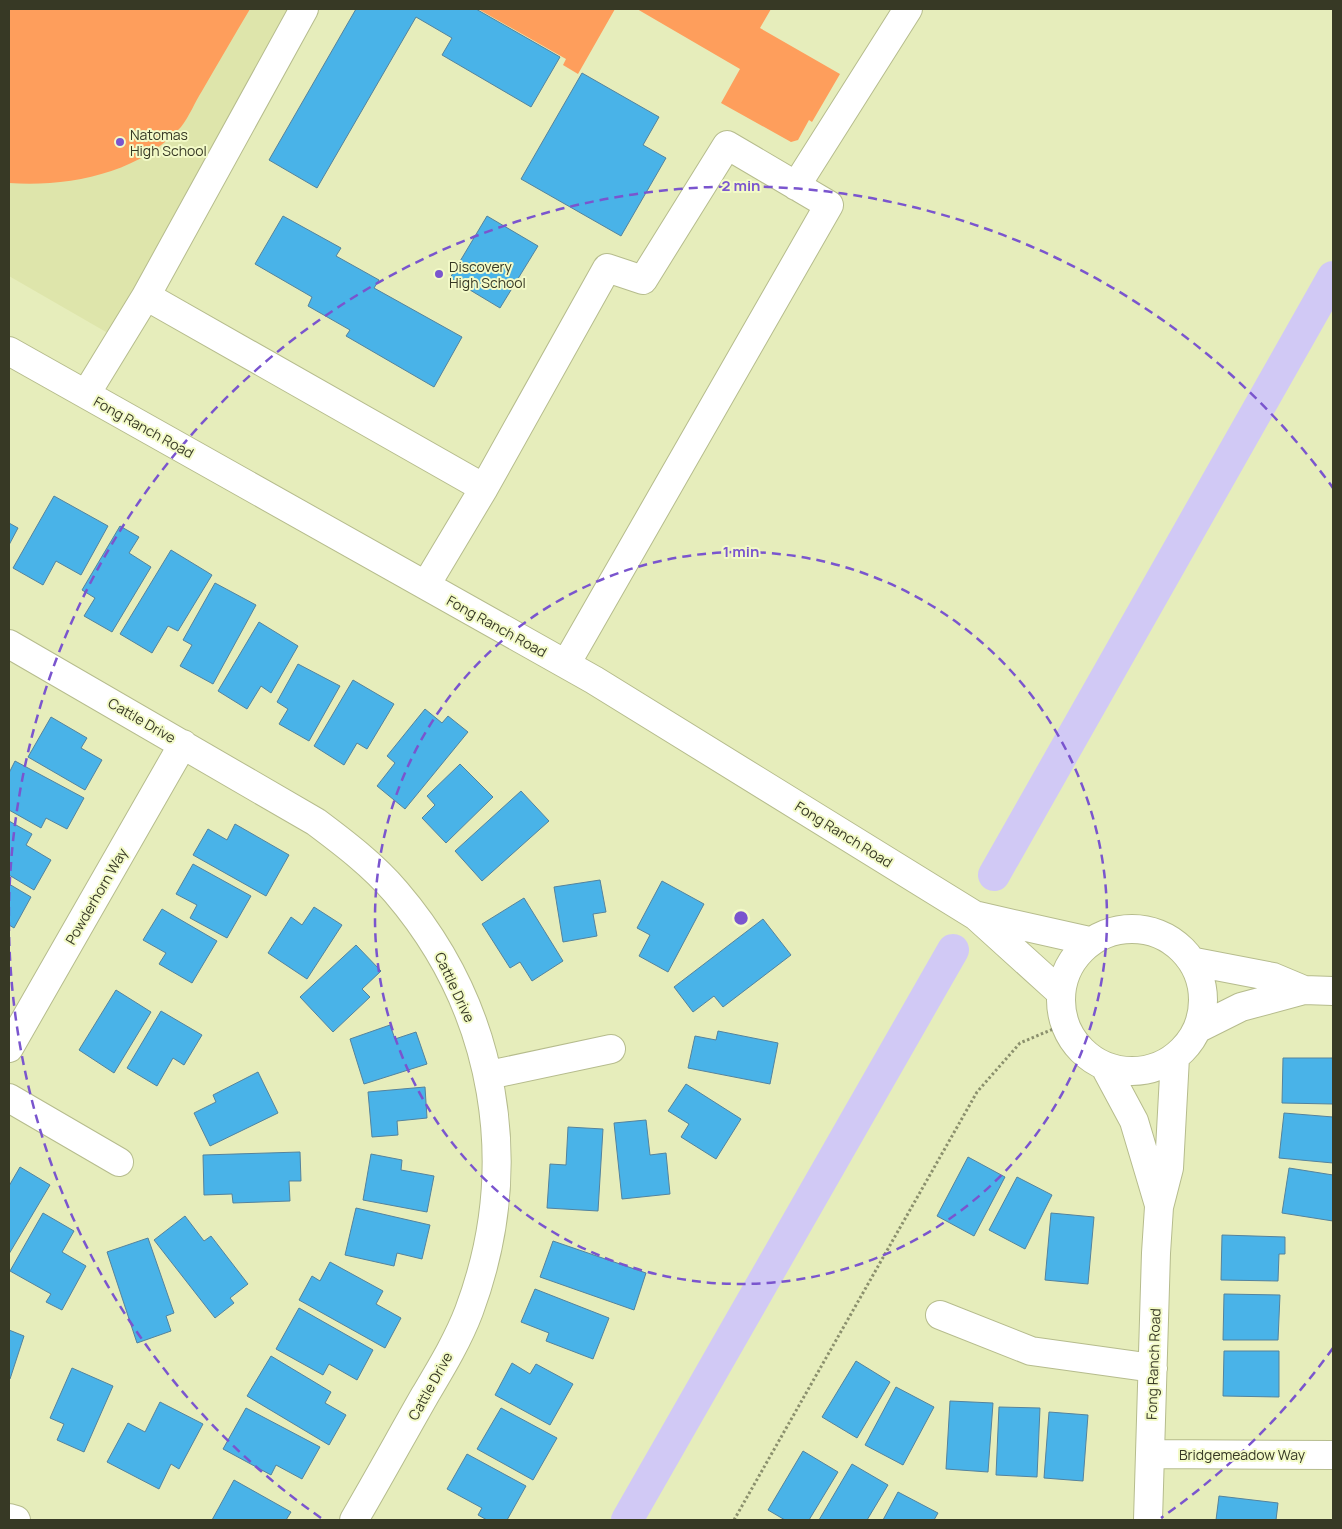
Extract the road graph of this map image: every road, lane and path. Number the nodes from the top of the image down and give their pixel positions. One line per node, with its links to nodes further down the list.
1 (304, 9): 4 (street)
2 (908, 9): 3 (street)
3 (796, 186): 7 (street); 10 (street)
4 (146, 296): 6 (street); 7 (street)
5 (9, 351): 6 (street, Fong Ranch Road)
6 (86, 394): 8 (street, Fong Ranch Road)
7 (484, 488): 8 (street)
8 (426, 585): 10 (street, Fong Ranch Road)
9 (9, 644): 11 (street, Cattle Drive)
10 (566, 664): 12 (street, Fong Ranch Road)
11 (183, 744): 20 (street, Powderhorn Way); 24 (street, Cattle Drive)
12 (976, 916): 13 (street, Fong Ranch Road); 17 (street, Fong Ranch Road)
13 (1089, 941): 14 (street); 17 (street)
14 (1195, 962): 15 (street); 19 (street)
15 (1304, 990): 16 (street); 19 (street)
16 (1333, 991)
17 (1060, 992): 18 (street)
18 (1065, 1024): 23 (street); 35 (path)
19 (1197, 1029): 22 (street)
20 (9, 1048)
21 (611, 1049): 24 (street)
22 (1175, 1057): 23 (street); 27 (street, Fong Ranch Road)
23 (1105, 1067): 27 (street, Fong Ranch Road)
24 (489, 1075): 34 (street, Cattle Drive)
25 (9, 1098): 26 (street)
26 (119, 1162)
27 (1159, 1207): 29 (street, Fong Ranch Road)
28 (940, 1315): 29 (street)
29 (1153, 1368): 30 (street, Fong Ranch Road)
30 (1150, 1454): 31 (street, Bridgemeadow Way); 36 (street, Fong Ranch Road)
31 (1333, 1455)
32 (9, 1518): 33 (street)
33 (16, 1520)
34 (354, 1520)
35 (734, 1520)
36 (1148, 1520)

